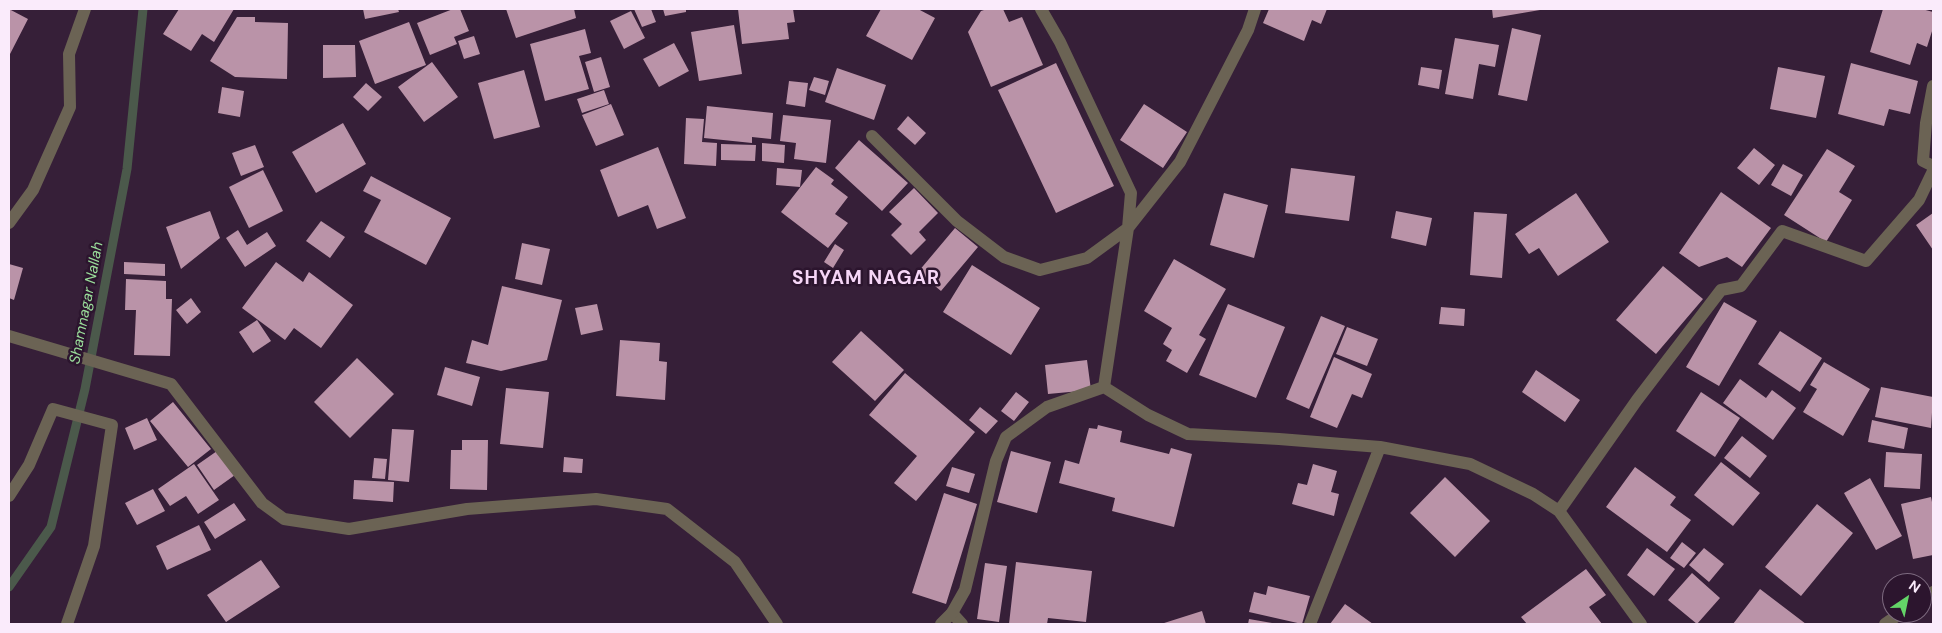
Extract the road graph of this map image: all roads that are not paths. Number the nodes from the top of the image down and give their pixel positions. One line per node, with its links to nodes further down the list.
1 (85, 9): 5 (street)
2 (91, 9): 5 (street)
3 (1041, 9): 11 (street)
4 (1255, 9): 11 (street)
5 (69, 54): 10 (street)
6 (1933, 86): 8 (street)
7 (872, 136): 11 (street)
8 (1933, 166)
9 (1933, 171): 16 (street)
10 (9, 223)
11 (1128, 228): 13 (street)
12 (9, 336): 19 (street)
13 (1104, 387): 14 (street); 17 (street)
14 (1380, 447): 16 (street); 22 (street)
15 (9, 496): 18 (street)
16 (1558, 511): 23 (street)
17 (952, 613): 20 (street); 21 (street)
18 (67, 624)
19 (777, 624)
20 (941, 624)
21 (962, 624)
22 (1310, 624)
23 (1641, 624)

